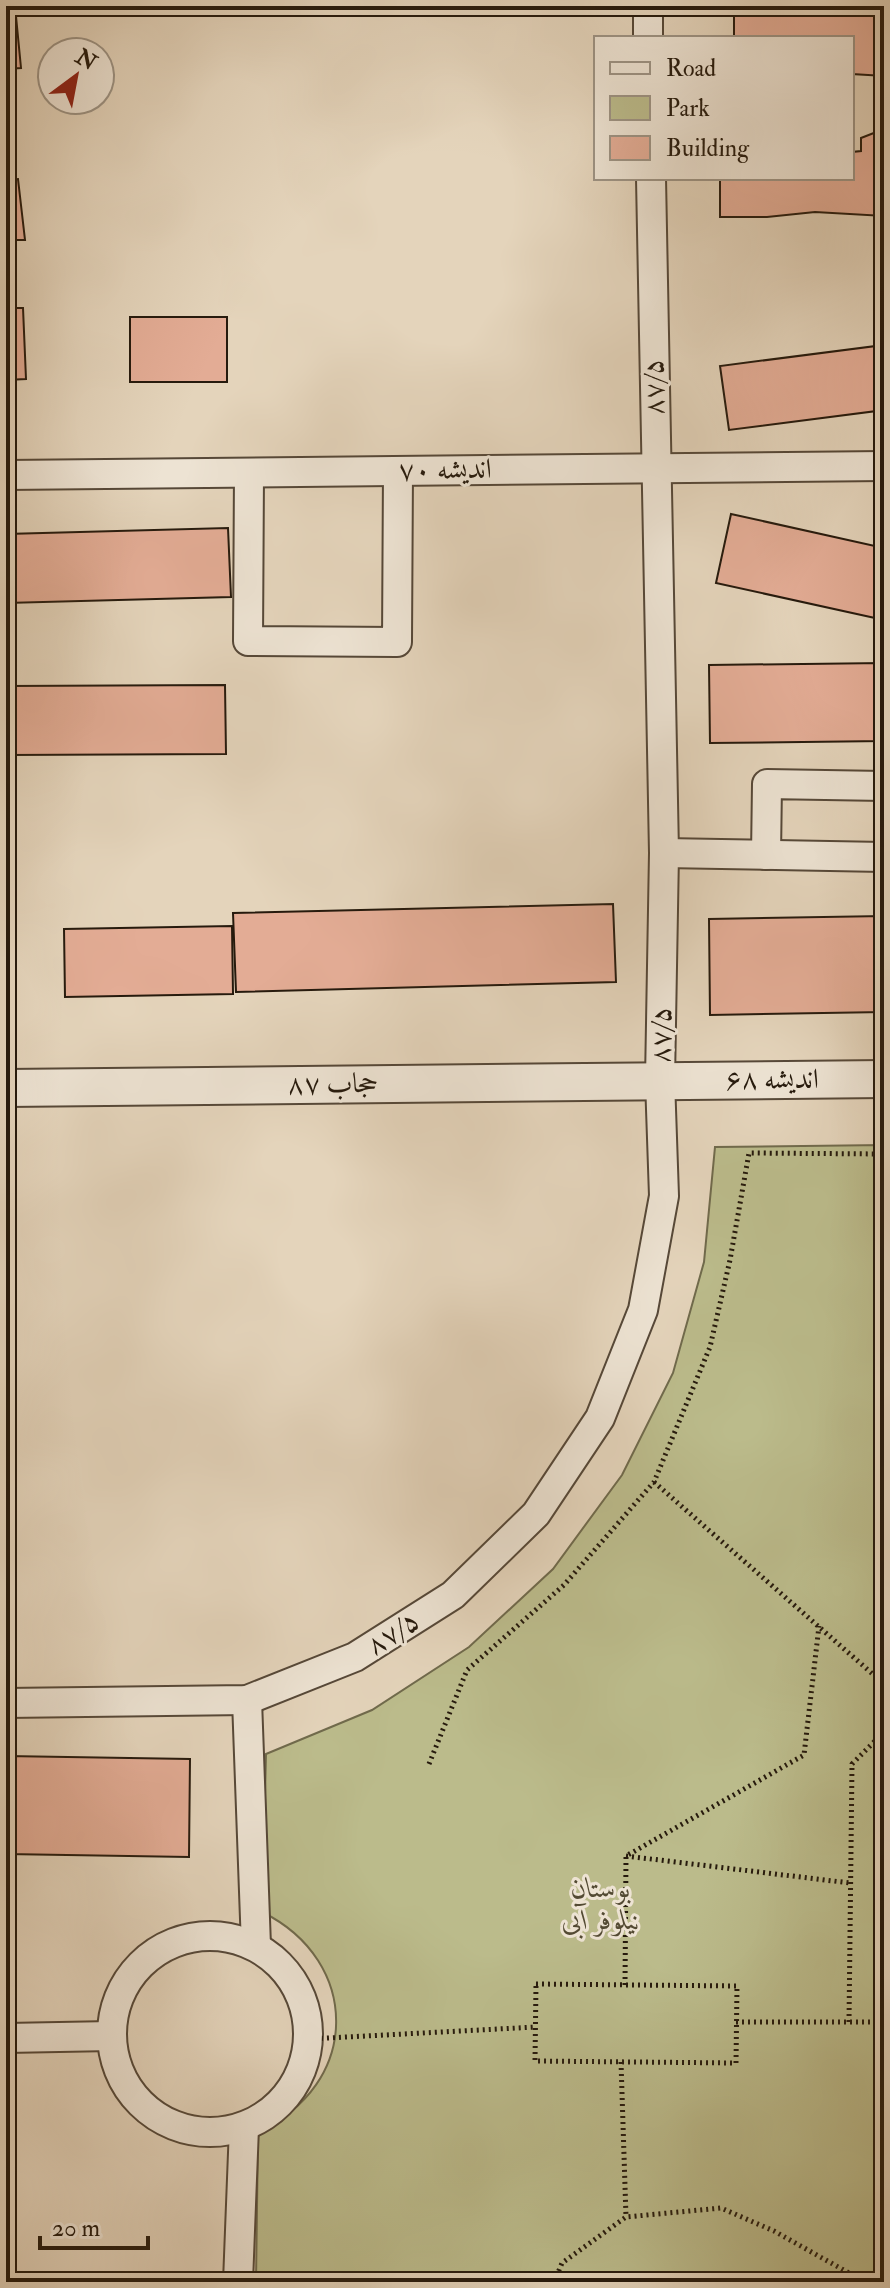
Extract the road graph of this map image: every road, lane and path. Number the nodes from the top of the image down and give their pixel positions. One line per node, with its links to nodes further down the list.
1 (648, 6): 2 (street)
2 (648, 36)
3 (651, 180): 5 (street, ۸۷/۵)
4 (884, 466): 5 (street, اندیشه ۷۰)
5 (655, 468): 6 (street, اندیشه ۷۰); 10 (street, ۸۷/۵)
6 (398, 471): 7 (street, اندیشه ۷۰); 7 (street)
7 (249, 473): 8 (street, اندیشه ۷۰)
8 (6, 475)
9 (884, 786): 11 (street)
10 (664, 853): 11 (street); 14 (street, ۸۷/۵)
11 (766, 855): 12 (street)
12 (884, 857)
13 (884, 1079): 14 (street, اندیشه ۶۸)
14 (660, 1080): 15 (street, حجاب ۸۷); 20 (street, ۸۷/۵)
15 (6, 1088)
16 (884, 1154): 17 (path)
17 (654, 1482): 18 (path); 23 (path)
18 (819, 1626): 19 (path); 24 (path)
19 (884, 1684)
20 (247, 1700): 21 (street); 26 (street)
21 (6, 1703)
22 (884, 1732): 25 (path)
23 (429, 1764)
24 (626, 1856): 25 (path); 27 (path)
25 (850, 1883): 29 (path)
26 (256, 1946): 32 (street); 34 (street)
27 (625, 1985): 28 (path); 31 (path)
28 (736, 2022): 29 (path); 35 (path)
29 (849, 2022): 30 (path)
30 (884, 2022)
31 (536, 2027): 34 (path); 35 (path)
32 (112, 2036): 33 (street); 36 (street)
33 (6, 2038)
34 (309, 2039): 36 (street)
35 (621, 2062): 37 (path)
36 (244, 2127): 38 (street)
37 (626, 2217): 39 (path); 40 (path)
38 (238, 2282)
39 (554, 2282)
40 (865, 2282)

